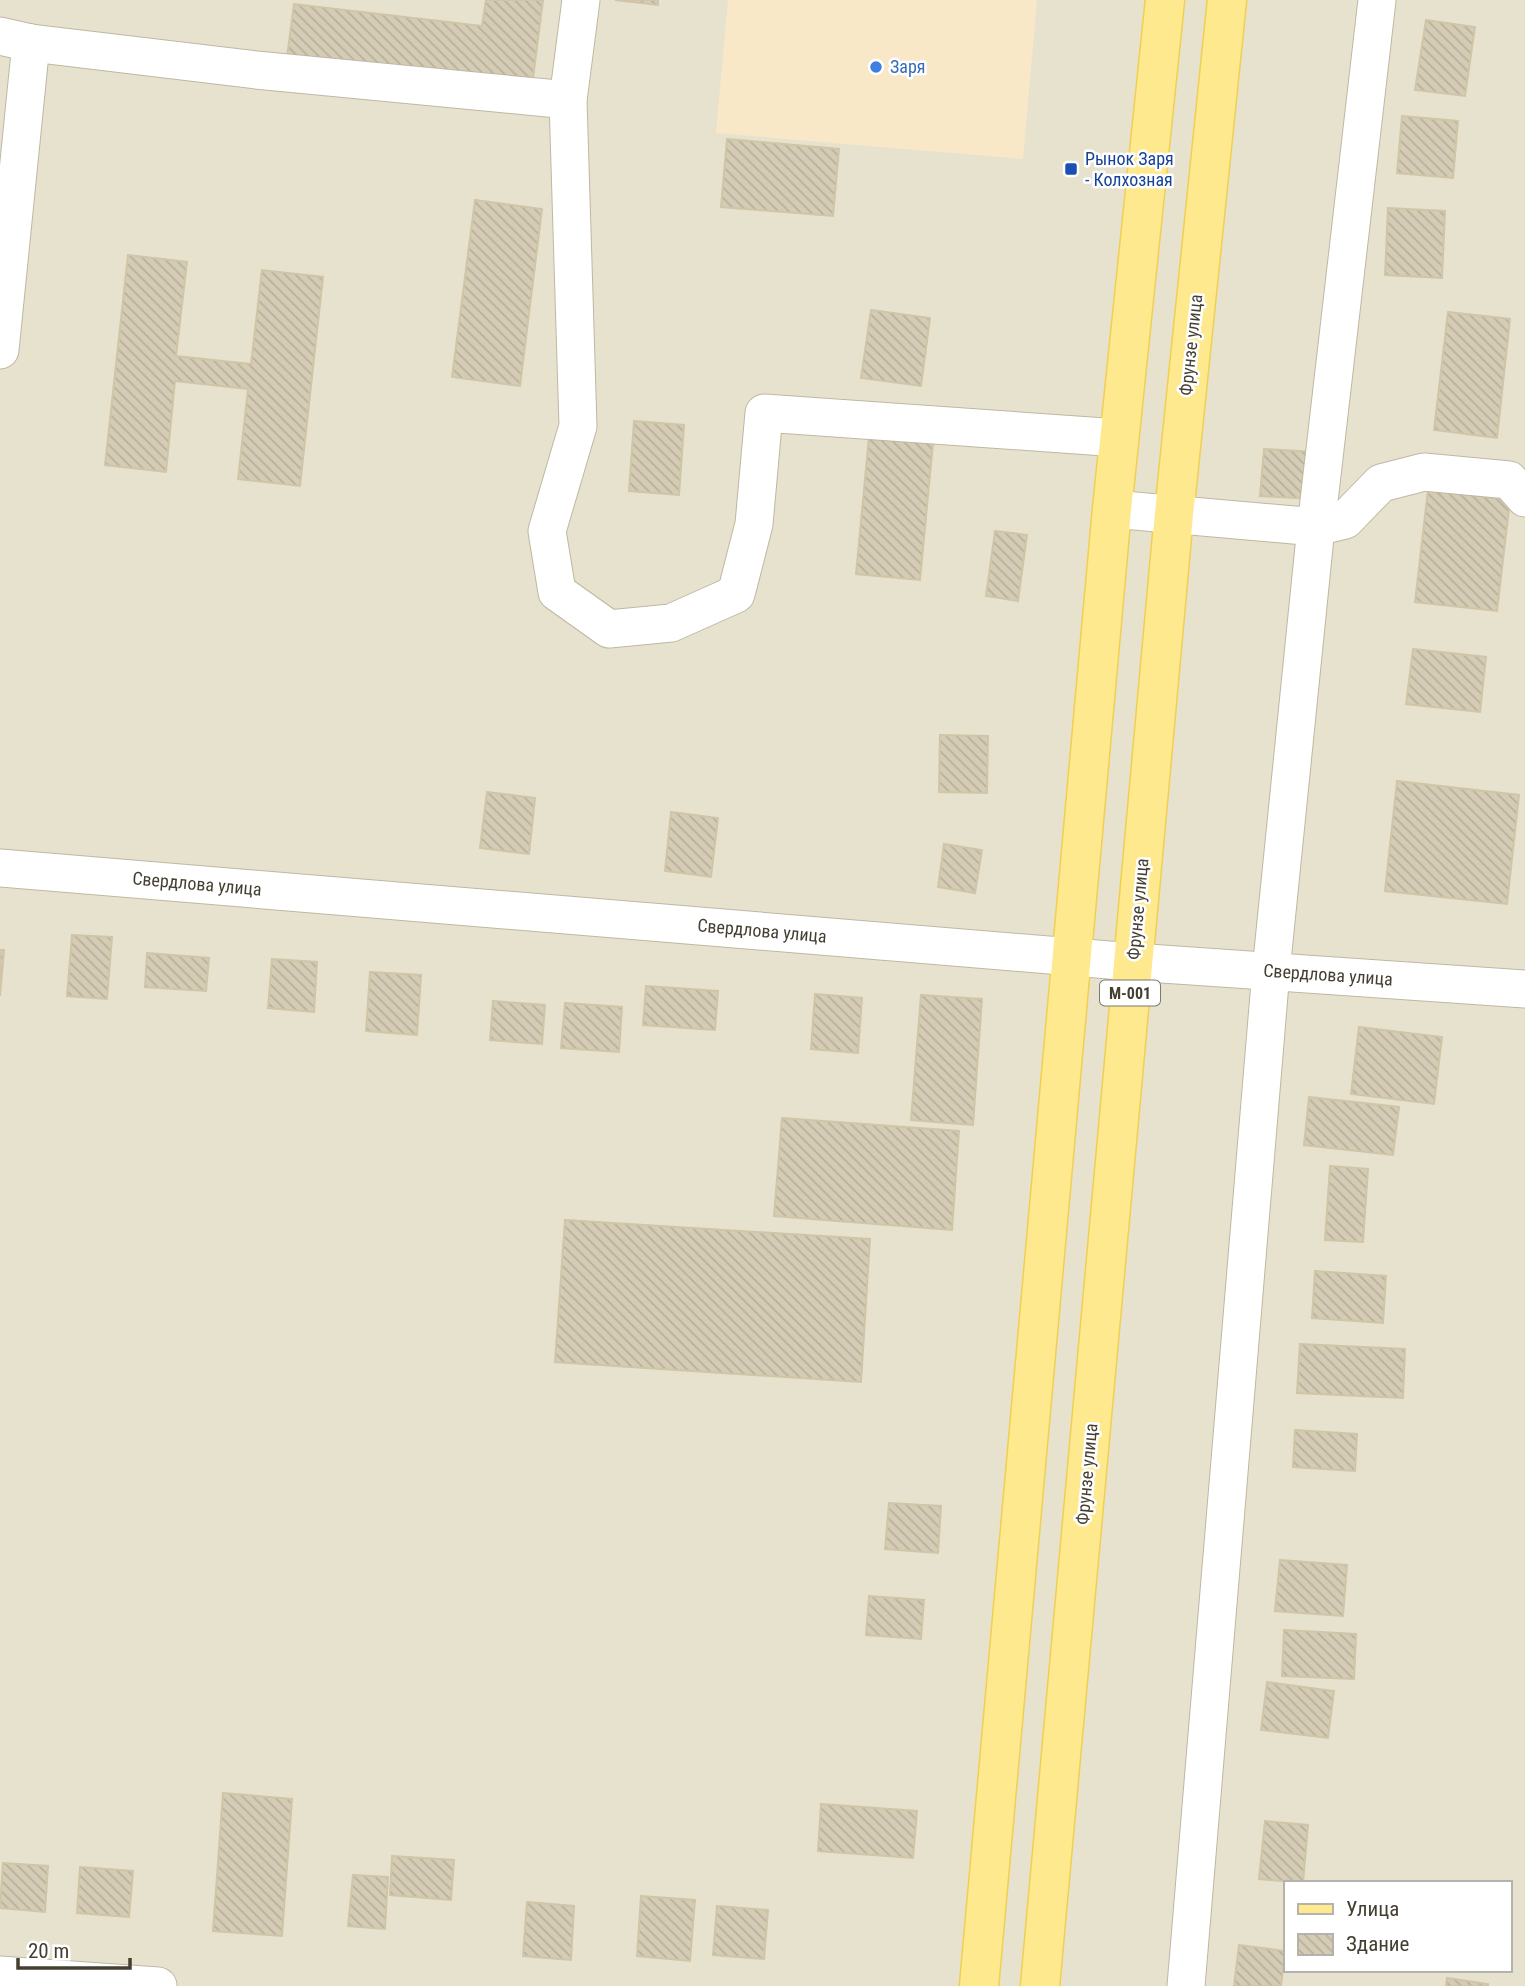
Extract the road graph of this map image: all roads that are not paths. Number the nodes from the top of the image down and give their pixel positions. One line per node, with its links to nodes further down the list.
1 (581, 0): 6 (street)
2 (1165, 0): 8 (main road)
3 (1227, 0): 11 (main road, Фрунзе улица / M-001)
4 (1377, 0): 12 (street)
5 (16, 40): 6 (street); 7 (street)
6 (568, 100): 8 (street)
7 (0, 350)
8 (1119, 438): 10 (main road)
9 (1525, 498): 12 (street)
10 (1112, 509): 11 (street); 14 (main road)
11 (1174, 514): 12 (street); 15 (main road, Фрунзе улица / M-001)
12 (1316, 527): 16 (street)
13 (0, 867): 14 (street, Свердлова улица)
14 (1071, 957): 15 (street, Свердлова улица); 20 (main road)
15 (1133, 962): 16 (street, Свердлова улица); 21 (main road, Фрунзе улица / M-001)
16 (1271, 971): 17 (street, Свердлова улица); 22 (street)
17 (1525, 989)
18 (0, 1975): 19 (street)
19 (158, 1986)
20 (979, 1986)
21 (1040, 1986)
22 (1186, 1986)

